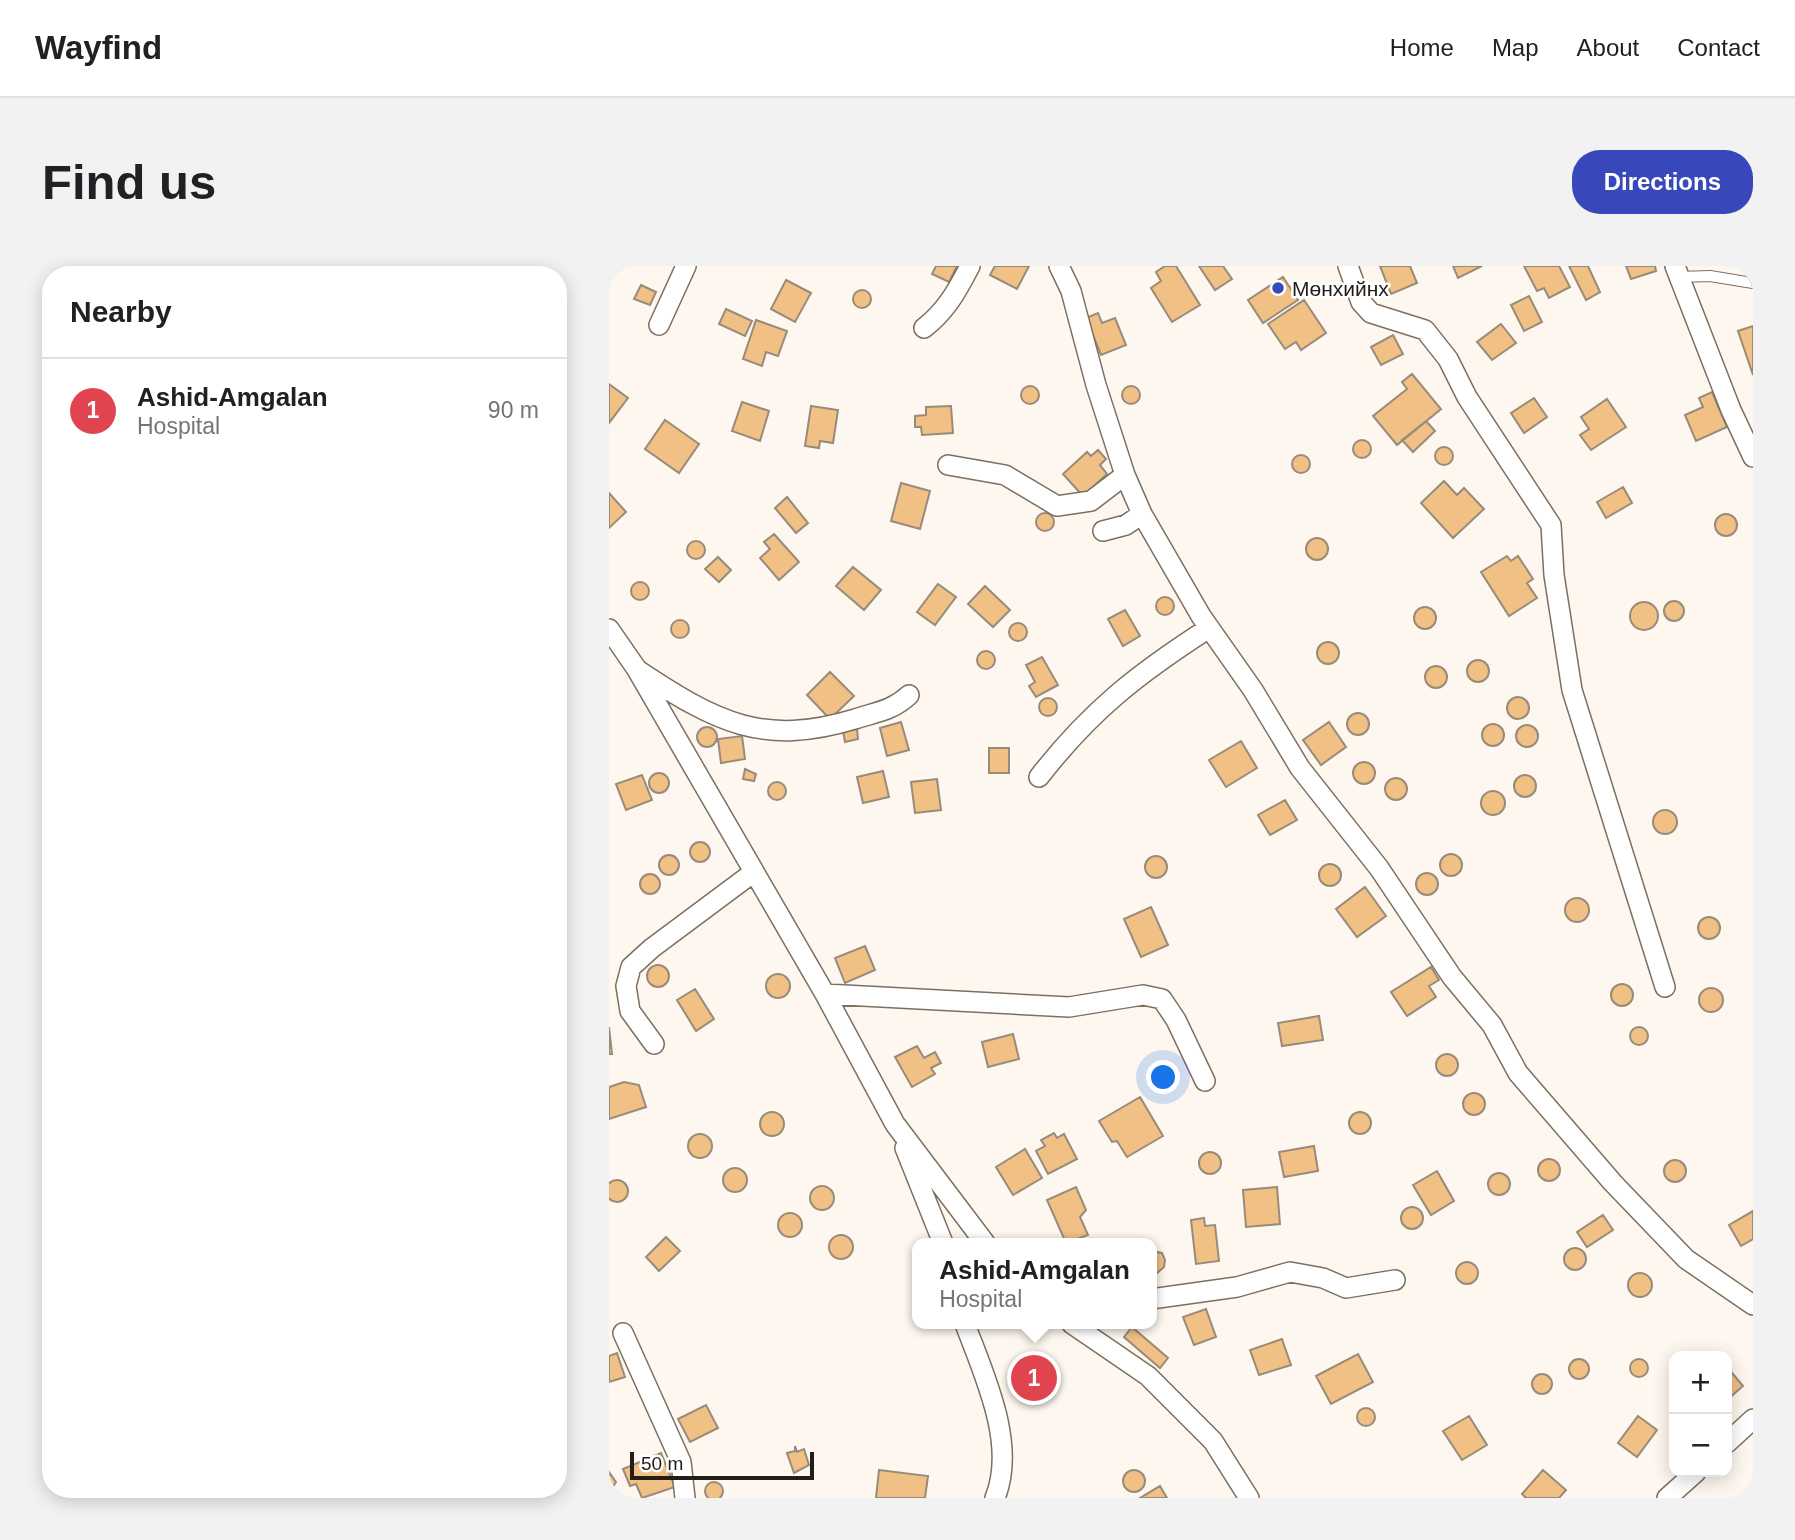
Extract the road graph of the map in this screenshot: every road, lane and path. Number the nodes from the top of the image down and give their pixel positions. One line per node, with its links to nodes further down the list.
1 (686, 266): 7 (street)
2 (970, 266): 8 (street)
3 (1059, 266): 11 (street)
4 (1348, 266): 20 (street)
5 (1677, 272): 6 (lane); 9 (street)
6 (1753, 283)
7 (659, 325)
8 (924, 328)
9 (1753, 457)
10 (948, 464): 11 (street)
11 (1125, 475): 12 (street)
12 (1142, 514): 13 (street); 14 (street)
13 (1103, 531)
14 (1209, 628): 18 (street); 29 (street)
15 (609, 629): 16 (street)
16 (636, 668): 17 (street); 19 (street)
17 (909, 695)
18 (1039, 777)
19 (754, 872): 21 (street); 22 (street)
20 (1665, 987)
21 (825, 994): 23 (street); 24 (street)
22 (654, 1044)
23 (1205, 1081)
24 (895, 1124): 25 (street); 26 (street)
25 (941, 1238)
26 (981, 1238)
27 (1395, 1280): 28 (street)
28 (1157, 1298)
29 (1753, 1305)
30 (967, 1329): 37 (street)
31 (1079, 1329): 38 (street)
32 (624, 1333): 36 (street)
33 (1753, 1419): 34 (street)
34 (1732, 1438)
35 (1690, 1477): 39 (street)
36 (685, 1498)
37 (995, 1498)
38 (1249, 1498)
39 (1667, 1498)

